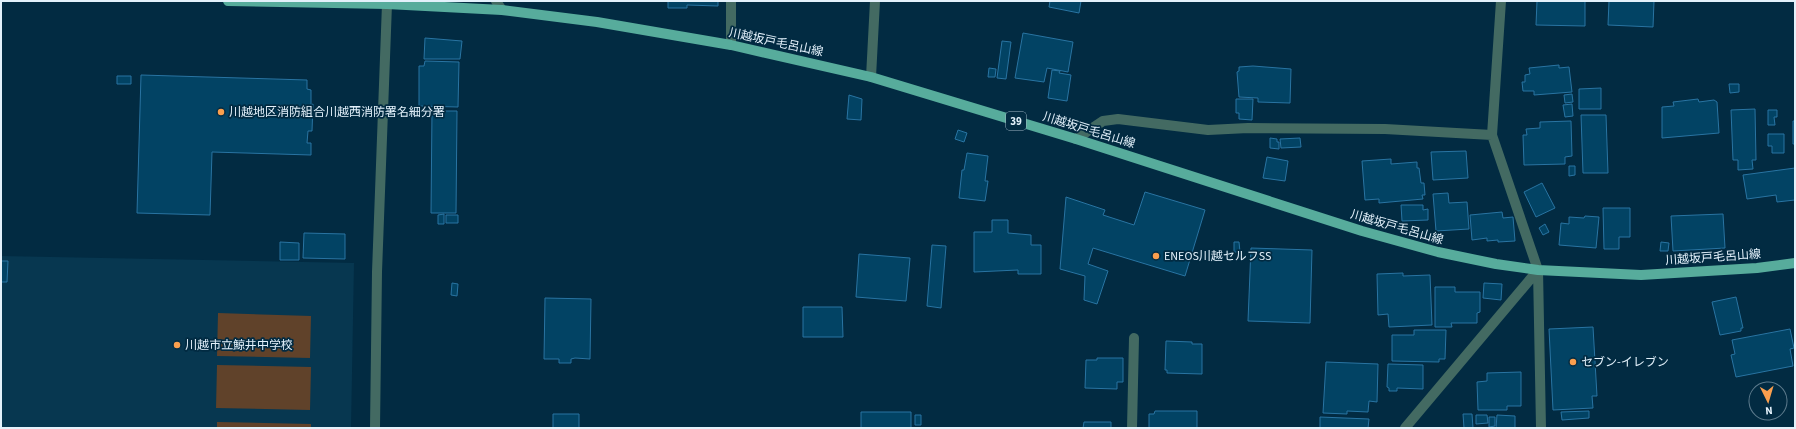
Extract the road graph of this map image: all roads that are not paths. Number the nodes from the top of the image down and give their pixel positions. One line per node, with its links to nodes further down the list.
1 (228, 1): 6 (main road, 川越坂戸毛呂山線 / 39)
2 (496, 1): 7 (street)
3 (732, 1): 8 (street)
4 (875, 1): 9 (street)
5 (1501, 1): 10 (street)
6 (387, 4): 7 (main road, 川越坂戸毛呂山線 / 39); 15 (street)
7 (502, 10): 8 (main road, 川越坂戸毛呂山線 / 39)
8 (731, 45): 9 (main road, 川越坂戸毛呂山線 / 39)
9 (871, 77): 11 (main road, 川越坂戸毛呂山線 / 39)
10 (1492, 135): 11 (street); 13 (street)
11 (1076, 139): 13 (main road, 川越坂戸毛呂山線 / 39)
12 (1795, 263): 13 (main road, 川越坂戸毛呂山線 / 39)
13 (1538, 270): 17 (street); 18 (street)
14 (1134, 338): 16 (street)
15 (375, 428)
16 (1132, 428)
17 (1405, 428)
18 (1541, 428)

